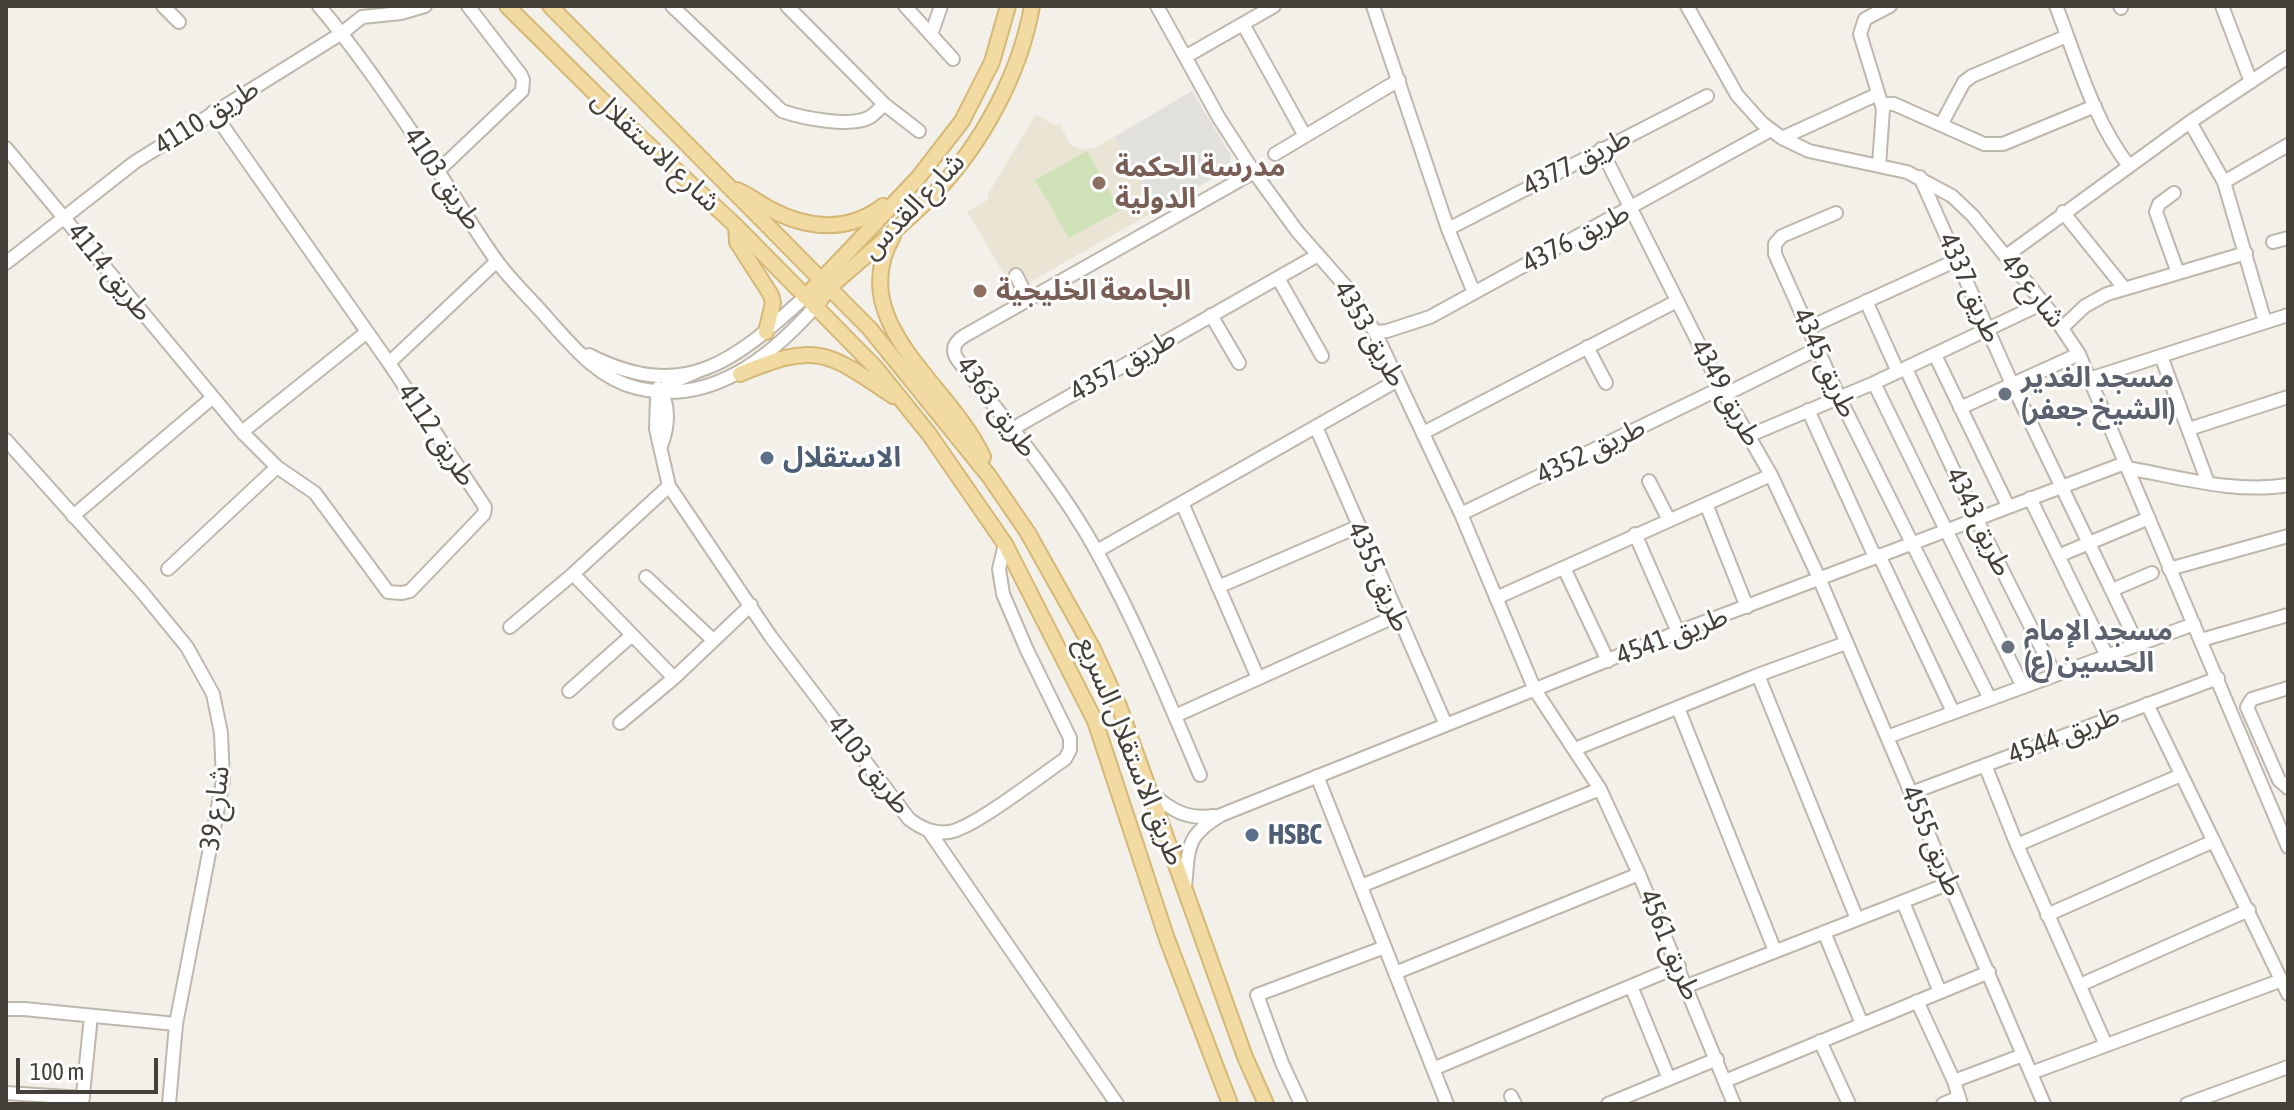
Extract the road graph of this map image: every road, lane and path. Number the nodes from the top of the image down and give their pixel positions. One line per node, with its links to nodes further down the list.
1 (163, 6): 20 (street)
2 (319, 6): 23 (street, طريق 4103)
3 (425, 6): 23 (street, طريق 4110)
4 (468, 6): 47 (street)
5 (507, 6): 59 (main road, شارع الاستقلال)
6 (550, 6): 52 (main road, شارع الاستقلال)
7 (672, 6): 32 (street)
8 (787, 6): 32 (street)
9 (905, 6): 22 (street)
10 (941, 6): 22 (street)
11 (1008, 6): 50 (main road, شارع القدس)
12 (1033, 6): 58 (main road, شارع القدس)
13 (1157, 6): 25 (street, طريق 4353)
14 (1274, 6): 21 (street)
15 (1373, 6): 28 (street)
16 (1687, 6): 37 (street, شارع 49)
17 (1890, 6): 31 (street)
18 (2056, 6): 24 (street)
19 (2222, 6): 29 (street)
20 (179, 22)
21 (1243, 24): 25 (street); 39 (street)
22 (932, 32): 27 (street)
23 (342, 33): 34 (street, طريق 4110); 47 (street, طريق 4103)
24 (2067, 36): 33 (street); 36 (street)
25 (1185, 57): 48 (street, طريق 4353)
26 (2288, 57): 29 (street)
27 (953, 59)
28 (1399, 80): 39 (street); 60 (street)
29 (2251, 82): 35 (street)
30 (1707, 96): 42 (street, طريق 4377)
31 (1880, 99): 36 (street); 40 (street); 45 (street)
32 (884, 104): 38 (street)
33 (2095, 106): 36 (street); 46 (street)
34 (213, 112): 57 (street, طريق 4110); 86 (street, طريق 4112)
35 (2190, 122): 46 (street); 51 (street)
36 (1942, 123)
37 (1771, 130): 40 (street, شارع 49); 54 (street, طريق 4376)
38 (919, 131)
39 (1305, 136): 44 (street)
40 (1782, 138): 45 (street, شارع 49)
41 (6, 148): 57 (street, طريق 4114)
42 (1601, 149): 54 (street, طريق 4349); 60 (street, طريق 4377)
43 (2286, 151): 51 (street)
44 (1275, 154)
45 (1879, 165): 49 (street, شارع 49)
46 (2129, 166): 55 (street)
47 (438, 171): 67 (street, طريق 4103)
48 (1254, 172): 64 (street, طريق 4353); 75 (street, طريق 4363)
49 (1920, 177): 65 (street, شارع 49); 66 (street, طريق 4337)
50 (918, 178): 52 (main road); 72 (main road, شارع القدس)
51 (2224, 182): 63 (street)
52 (727, 186): 72 (main road, شارع الاستقلال)
53 (2174, 193): 69 (street)
54 (1630, 209): 74 (street, طريق 4376); 76 (street, طريق 4349)
55 (2063, 212): 65 (street); 73 (street)
56 (1836, 213): 84 (street, طريق 4345)
57 (64, 217): 68 (street, طريق 4110); 111 (street, طريق 4114)
58 (900, 225): 72 (main road, شارع القدس); 125 (main road)
59 (736, 226): 78 (main road, شارع الاستقلال); 87 (main road)
60 (1448, 229): 74 (street)
61 (2288, 238): 62 (street)
62 (2273, 242)
63 (2246, 253): 69 (street); 82 (street)
64 (1318, 255): 71 (street, طريق 4357); 88 (street, طريق 4353)
65 (2006, 256): 79 (street, شارع 49)
66 (1957, 260): 77 (street); 85 (street, طريق 4337)
67 (497, 261): 89 (street, طريق 4103); 96 (street)
68 (6, 263)
69 (2178, 273): 73 (street)
70 (1016, 275): 75 (street)
71 (1278, 278): 80 (street, طريق 4357); 94 (street)
72 (824, 284): 78 (main road, شارع القدس); 125 (main road, طريق الاستقلال السريع)
73 (2124, 288): 83 (street)
74 (1474, 293): 88 (street, طريق 4376)
75 (1028, 299): 116 (street, طريق 4363)
76 (1677, 301): 90 (street); 108 (street, طريق 4349)
77 (1866, 301): 84 (street); 98 (street, طريق 4343)
78 (810, 302): 87 (street, طريق 4103); 100 (street, طريق 4103); 112 (main road, طريق الاستقلال السريع)
79 (2043, 303): 83 (street, شارع 49); 85 (street)
80 (1211, 315): 97 (street); 116 (street, طريق 4357)
81 (2288, 315): 82 (street)
82 (2265, 322): 95 (street)
83 (2063, 327): 92 (street, شارع 49)
84 (1808, 328): 91 (street, طريق 4345)
85 (1988, 330): 93 (street); 106 (street, طريق 4337)
86 (367, 332): 96 (street, طريق 4112); 118 (street)
87 (766, 332): 99 (street, طريق 4103)
88 (1375, 332): 103 (street, طريق 4353)
89 (573, 347): 101 (street, طريق 4103); 107 (street, طريق 4103)
90 (1587, 347): 104 (street); 119 (street)
91 (1817, 349): 108 (street, طريق 4352); 109 (street, طريق 4345)
92 (2079, 354): 102 (street, شارع 49); 106 (street)
93 (1935, 355): 98 (street); 113 (street)
94 (1322, 356)
95 (2161, 356): 102 (street); 117 (street)
96 (389, 363): 123 (street, طريق 4112)
97 (1239, 363)
98 (1902, 370): 105 (street); 137 (street, طريق 4343)
99 (696, 372): 101 (street, طريق 4103); 107 (street)
100 (740, 374): 107 (street, طريق 4103); 112 (main road)
101 (646, 375): 107 (street)
102 (2089, 379): 122 (street, شارع 49)
103 (1398, 380): 115 (street); 119 (street, طريق 4353)
104 (1606, 383)
105 (1874, 383): 109 (street); 141 (street, طريق 4343)
106 (2012, 384): 113 (street); 130 (street, طريق 4337)
107 (661, 391): 129 (street, طريق 4103)
108 (1722, 391): 120 (street, طريق 4349); 135 (street, طريق 4352)
109 (1839, 397): 114 (street); 145 (street, طريق 4345)
110 (2288, 397): 117 (street)
111 (212, 398): 118 (street, طريق 4114); 136 (street)
112 (910, 407): 146 (main road, طريق الاستقلال السريع)
113 (1960, 408): 134 (street)
114 (1808, 410): 120 (street); 148 (street)
115 (1316, 427): 132 (street); 140 (street, طريق 4355)
116 (1012, 429): 147 (street, طريق 4363)
117 (2189, 429): 127 (street)
118 (242, 432): 123 (street, طريق 4114)
119 (1423, 433): 135 (street, طريق 4353)
120 (1748, 436): 124 (street, طريق 4349)
121 (6, 440): 136 (street, شارع 39)
122 (2126, 465): 127 (street); 130 (street, طريق 4541); 138 (street, شارع 49)
123 (277, 467): 151 (street)
124 (1771, 475): 133 (street); 156 (street, طريق 4349)
125 (989, 476): 198 (main road, طريق الاستقلال السريع)
126 (1649, 481): 139 (street)
127 (2208, 483): 128 (street)
128 (2288, 485)
129 (669, 486): 154 (street); 160 (street, طريق 4103)
130 (2062, 486): 131 (street, طريق 4541); 144 (street, طريق 4337)
131 (2030, 498): 134 (street, طريق 4541); 149 (street)
132 (1182, 503): 147 (street); 157 (street)
133 (1706, 504): 139 (street); 161 (street)
134 (2008, 506): 137 (street, طريق 4541)
135 (1461, 514): 159 (street, طريق 4353)
136 (73, 516): 229 (street, شارع 39)
137 (1976, 518): 141 (street, طريق 4541); 175 (street, طريق 4343)
138 (2149, 518): 144 (street); 152 (street, شارع 49)
139 (1669, 520): 142 (street)
140 (1357, 527): 157 (street); 163 (street, طريق 4355)
141 (1947, 529): 145 (street, طريق 4541); 179 (street, طريق 4343)
142 (1635, 534): 150 (street); 166 (street)
143 (2288, 536): 152 (street)
144 (2090, 541): 149 (street); 158 (street, طريق 4337)
145 (1913, 542): 148 (street, طريق 4541); 183 (street, طريق 4345)
146 (1005, 544): 202 (street, طريق 4103); 246 (main road, طريق الاستقلال السريع)
147 (1097, 551): 187 (street, طريق 4363)
148 (1877, 556): 156 (street, طريق 4541); 186 (street)
149 (2058, 556): 172 (street)
150 (1564, 568): 159 (street); 173 (street)
151 (168, 569)
152 (2169, 569): 164 (street, شارع 49)
153 (2152, 573): 158 (street)
154 (573, 574): 165 (street); 167 (street)
155 (646, 577): 168 (street)
156 (1819, 578): 161 (street, طريق 4541); 170 (street, طريق 4555)
157 (1218, 587): 177 (street)
158 (2112, 590): 171 (street, طريق 4337)
159 (1496, 598): 181 (street, طريق 4353)
160 (751, 605): 168 (street); 202 (street, طريق 4103)
161 (1747, 607): 166 (street, طريق 4541)
162 (2288, 615): 169 (street)
163 (1396, 616): 177 (street); 189 (street, طريق 4355)
164 (2194, 624): 169 (street, شارع 49); 171 (street)
165 (510, 627)
166 (1678, 632): 173 (street, طريق 4541)
167 (632, 635): 176 (street); 182 (street)
168 (713, 640): 176 (street)
169 (2201, 640): 178 (street, شارع 49)
170 (1846, 643): 174 (street); 190 (street, طريق 4555)
171 (2138, 645): 172 (street)
172 (2107, 656): 175 (street)
173 (1608, 661): 181 (street, طريق 4541)
174 (1758, 675): 185 (street); 213 (street)
175 (2055, 675): 179 (street)
176 (674, 678): 188 (street)
177 (1258, 678): 187 (street)
178 (2218, 678): 184 (street, طريق 4544); 200 (street, شارع 49)
179 (2023, 687): 183 (street)
180 (2288, 688): 197 (street)
181 (1535, 690): 189 (street, طريق 4541); 191 (street, طريق 4561)
182 (569, 691)
183 (1990, 699): 186 (street)
184 (2147, 704): 192 (street, طريق 4544); 194 (street)
185 (1678, 708): 191 (street); 216 (street)
186 (1953, 712): 190 (street)
187 (1175, 716): 193 (street, طريق 4363)
188 (620, 723)
189 (1446, 725): 195 (street, طريق 4541)
190 (1887, 737): 199 (street, طريق 4555)
191 (1575, 749): 196 (street, طريق 4561)
192 (1985, 765): 199 (street, طريق 4544); 204 (street)
193 (1200, 775)
194 (2181, 775): 203 (street); 204 (street)
195 (1317, 776): 201 (street, طريق 4541); 208 (street)
196 (1600, 789): 206 (street, طريق 4561); 208 (street)
197 (2288, 790): 200 (street)
198 (1151, 793): 201 (street); 209 (main road, طريق الاستقلال السريع)
199 (1911, 793): 207 (street, طريق 4555)
200 (2269, 798): 205 (street, شارع 49)
201 (1221, 815): 209 (street)
202 (929, 831): 245 (street)
203 (2214, 841): 211 (street); 212 (street)
204 (2017, 845): 212 (street)
205 (2288, 847)
206 (1639, 874): 217 (street, طريق 4561); 219 (street)
207 (1950, 883): 210 (street); 218 (street, طريق 4555)
208 (1361, 886): 215 (street)
209 (1185, 887): 247 (main road, طريق الاستقلال السريع)
210 (1903, 902): 213 (street); 224 (street)
211 (2249, 910): 220 (street); 221 (street)
212 (2047, 915): 221 (street)
213 (1857, 919): 214 (street)
214 (1824, 932): 216 (street); 230 (street)
215 (1385, 947): 219 (street); 248 (street)
216 (1775, 951): 223 (street)
217 (1679, 966): 222 (street); 223 (street, طريق 4561)
218 (1989, 972): 224 (street); 233 (street, طريق 4555)
219 (1395, 973): 236 (street)
220 (2282, 980): 225 (street); 232 (street)
221 (2080, 985): 232 (street)
222 (1631, 986): 236 (street); 238 (street)
223 (1687, 986): 234 (street, طريق 4561)
224 (1940, 992): 226 (street)
225 (2288, 994)
226 (1917, 1001): 230 (street); 240 (street)
227 (6, 1009): 228 (street)
228 (91, 1016): 229 (street); 242 (street)
229 (176, 1024): 244 (street, شارع 39)
230 (1862, 1024): 231 (street)
231 (1820, 1041): 239 (street); 252 (street)
232 (2106, 1045): 237 (street)
233 (2023, 1055): 237 (street, طريق 4555); 240 (street)
234 (1717, 1059): 238 (street); 239 (street, طريق 4561)
235 (2288, 1067): 255 (street)
236 (1433, 1069): 249 (street)
237 (2031, 1073): 254 (street, طريق 4555)
238 (1669, 1079): 250 (street)
239 (1725, 1081): 251 (street, طريق 4561)
240 (1954, 1081): 243 (street)
241 (7, 1097): 242 (street)
242 (83, 1101)
243 (1960, 1101): 253 (street)
244 (169, 1104)
245 (1117, 1104)
246 (1230, 1104)
247 (1266, 1104)
248 (1301, 1104)
249 (1447, 1104)
250 (1608, 1104)
251 (1734, 1104)
252 (1849, 1104)
253 (1943, 1104)
254 (2044, 1104)
255 (2187, 1104)

